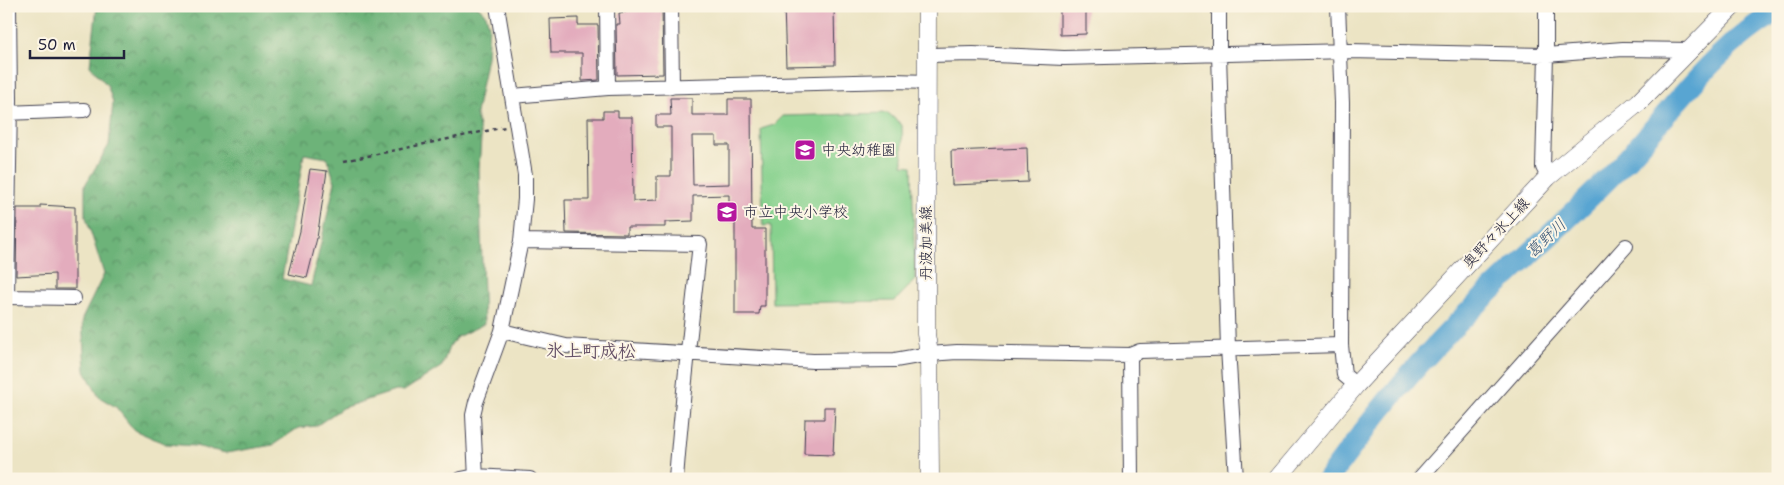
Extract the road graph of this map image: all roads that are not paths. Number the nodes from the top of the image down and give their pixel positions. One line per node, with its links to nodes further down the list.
1 (9, 6): 20 (street)
2 (497, 6): 18 (street)
3 (608, 6): 17 (street)
4 (671, 6): 16 (street)
5 (927, 6): 13 (main road, 丹波加美線)
6 (1219, 6): 12 (street)
7 (1338, 6): 11 (street)
8 (1546, 6): 14 (street)
9 (1734, 6): 10 (main road, 奥野々氷上線)
10 (1692, 50): 14 (street); 21 (main road, 奥野々氷上線)
11 (1340, 51): 12 (street); 14 (street); 27 (street)
12 (1219, 54): 13 (street); 28 (street)
13 (928, 55): 15 (main road, 丹波加美線)
14 (1546, 55): 21 (street)
15 (928, 82): 16 (street); 29 (main road, 丹波加美線)
16 (672, 87): 17 (street)
17 (608, 88): 18 (street)
18 (512, 96): 22 (street)
19 (84, 110): 20 (street)
20 (8, 112): 24 (street)
21 (1548, 176): 32 (main road, 奥野々氷上線)
22 (521, 241): 26 (street); 30 (street)
23 (1626, 246): 41 (street)
24 (7, 297): 25 (street)
25 (74, 298)
26 (502, 331): 30 (street); 33 (street)
27 (1341, 345): 28 (street); 32 (street)
28 (1228, 348): 31 (street); 39 (street)
29 (929, 354): 30 (street); 31 (street); 37 (main road, 丹波加美線)
30 (689, 355): 36 (street)
31 (1130, 355): 38 (street)
32 (1356, 385): 40 (main road, 奥野々氷上線)
33 (476, 478): 34 (street); 35 (street)
34 (461, 479)
35 (530, 479)
36 (676, 479)
37 (930, 479)
38 (1131, 479)
39 (1236, 479)
40 (1277, 479)
41 (1419, 479)

